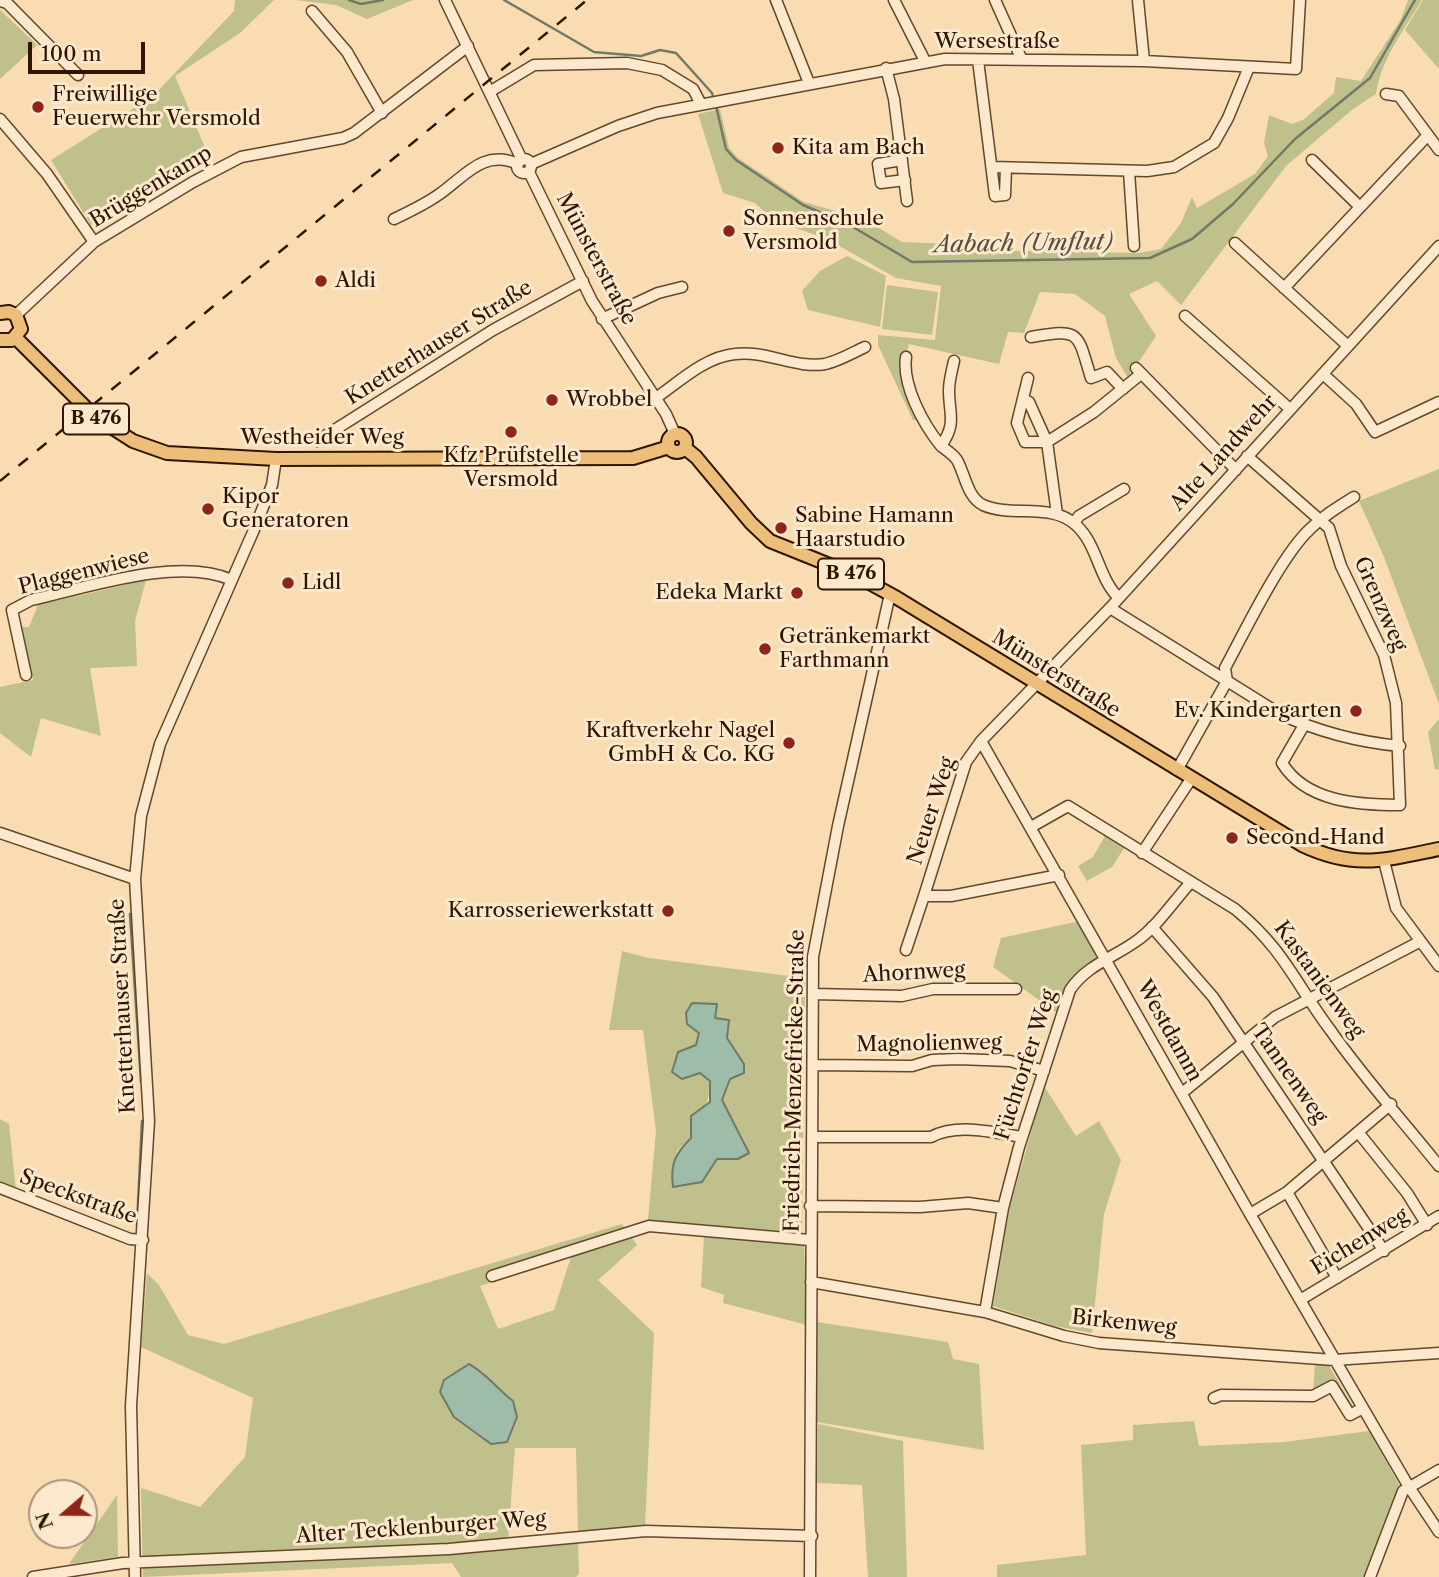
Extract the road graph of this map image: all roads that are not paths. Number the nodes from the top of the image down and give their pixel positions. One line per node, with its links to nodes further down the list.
1 (445, 0): 9 (street, Münsterstraße)
2 (776, 0): 17 (street)
3 (894, 0): 11 (street)
4 (995, 0): 12 (street)
5 (1138, 0): 13 (street)
6 (1300, 0): 14 (street, Wersestraße)
7 (0, 1): 16 (street)
8 (312, 11): 21 (street)
9 (468, 46): 18 (street, Münsterstraße); 21 (street, Brüggenkamp)
10 (978, 60): 11 (street, Wersestraße); 12 (street, Wersestraße); 30 (street)
11 (925, 61): 15 (street, Wersestraße)
12 (1022, 61): 13 (street, Wersestraße)
13 (1144, 61): 14 (street, Wersestraße)
14 (1249, 67): 32 (street)
15 (886, 68): 17 (street, Wersestraße); 27 (street)
16 (78, 75)
17 (809, 83): 20 (street, Wersestraße)
18 (491, 91): 20 (street); 24 (street, Münsterstraße)
19 (1386, 94): 23 (street)
20 (703, 104): 29 (street, Wersestraße)
21 (382, 113): 37 (street, Brüggenkamp)
22 (0, 119): 37 (street)
23 (1427, 135): 25 (street); 35 (street)
24 (514, 138): 26 (street); 29 (street, Münsterstraße)
25 (1439, 150)
26 (501, 159): 29 (street); 36 (street)
27 (902, 160): 33 (street); 33 (street)
28 (1312, 160): 35 (street)
29 (525, 165): 41 (street, Münsterstraße)
30 (992, 167): 31 (street); 31 (street)
31 (1006, 168): 32 (street)
32 (1129, 171): 39 (street)
33 (905, 180): 34 (street)
34 (907, 201)
35 (1360, 207): 43 (street)
36 (394, 219)
37 (94, 242): 45 (street, Brüggenkamp)
38 (1235, 243): 43 (street)
39 (1134, 246)
40 (1439, 246): 51 (street, Alte Landwehr)
41 (583, 281): 47 (street, Münsterstraße); 63 (street, Knetterhauser Straße)
42 (682, 287): 47 (street)
43 (1284, 288): 51 (street)
44 (0, 313): 45 (main road)
45 (16, 316): 49 (main road)
46 (1185, 316): 61 (street)
47 (602, 319): 58 (street, Münsterstraße)
48 (1031, 337): 57 (street)
49 (16, 338): 50 (main road); 69 (main road, Westheider Weg / B 476)
50 (0, 340)
51 (1348, 346): 55 (street, Alte Landwehr)
52 (865, 347): 58 (street)
53 (906, 357): 65 (street)
54 (954, 361): 65 (street)
55 (1322, 374): 60 (street); 61 (street, Alte Landwehr)
56 (1028, 378): 59 (street)
57 (1123, 389): 64 (street); 70 (street)
58 (656, 398): 62 (street, Münsterstraße)
59 (1023, 400): 64 (street); 64 (street)
60 (1439, 402)
61 (1290, 409): 68 (street, Alte Landwehr)
62 (675, 434): 66 (main road); 67 (main road)
63 (317, 441)
64 (1047, 442): 73 (street)
65 (941, 446): 73 (street)
66 (669, 447): 67 (main road); 69 (main road, Westheider Weg / B 476)
67 (685, 448): 77 (main road, Münsterstraße / B 476)
68 (1248, 456): 70 (street, Alte Landwehr); 74 (street, Grenzweg)
69 (276, 459): 76 (street, Knetterhauser Straße)
70 (1236, 470): 78 (street, Alte Landwehr)
71 (1124, 489): 75 (street)
72 (1354, 498): 74 (street)
73 (1056, 514): 75 (street)
74 (1321, 520): 81 (street); 85 (street, Grenzweg)
75 (1074, 523): 78 (street)
76 (232, 580): 80 (street, Plaggenwiese); 94 (street, Knetterhauser Straße)
77 (890, 594): 82 (main road, Münsterstraße / B 476); 103 (street, Friedrich-Menzefricke-Straße)
78 (1119, 598): 79 (street, Alte Landwehr)
79 (1110, 608): 81 (street); 82 (street, Alte Landwehr)
80 (26, 675)
81 (1227, 681): 83 (street); 86 (street)
82 (1035, 684): 84 (street); 86 (main road, Münsterstraße / B 476)
83 (1304, 725): 85 (street); 85 (street, Grenzweg)
84 (981, 741): 88 (street, Westdamm); 96 (street, Neuer Weg)
85 (1400, 746)
86 (1177, 770): 87 (main road, Münsterstraße / B 476)
87 (1191, 779): 91 (street); 92 (main road, Münsterstraße / B 476)
88 (1031, 827): 91 (street, Kastanienweg); 93 (street, Westdamm)
89 (0, 832): 94 (street)
90 (1439, 849): 92 (main road, Münsterstraße / B 476)
91 (1142, 853): 95 (street, Kastanienweg)
92 (1384, 861): 98 (street)
93 (1059, 875): 96 (street, Neuer Weg); 100 (street, Westdamm)
94 (135, 879): 122 (street, Knetterhauser Straße)
95 (1191, 882): 97 (street, Füchtorfer Weg); 104 (street, Kastanienweg)
96 (924, 896): 99 (street, Neuer Weg)
97 (1152, 927): 100 (street, Füchtorfer Weg); 105 (street, Tannenweg)
98 (1419, 942): 101 (street); 104 (street)
99 (906, 950)
100 (1107, 959): 107 (street, Füchtorfer Weg); 108 (street, Westdamm)
101 (1439, 966)
102 (1016, 989): 103 (street, Ahornweg)
103 (813, 994): 106 (street, Friedrich-Menzefricke-Straße)
104 (1308, 998): 105 (street); 109 (street, Kastanienweg)
105 (1243, 1042): 108 (street); 113 (street, Tannenweg)
106 (814, 1065): 107 (street, Magnolienweg); 111 (street, Friedrich-Menzefricke-Straße)
107 (1044, 1071): 112 (street, Füchtorfer Weg)
108 (1182, 1093): 119 (street, Westdamm)
109 (1391, 1104): 110 (street); 114 (street, Kastanienweg)
110 (1358, 1132): 113 (street); 121 (street)
111 (811, 1137): 112 (street); 117 (street, Friedrich-Menzefricke-Straße)
112 (1021, 1137): 118 (street, Füchtorfer Weg)
113 (1325, 1160): 116 (street); 124 (street, Tannenweg)
114 (1439, 1166)
115 (0, 1188): 122 (street, Speckstraße)
116 (1286, 1192): 119 (street); 126 (street)
117 (810, 1206): 118 (street); 123 (street, Friedrich-Menzefricke-Straße)
118 (1003, 1208): 129 (street, Füchtorfer Weg)
119 (1250, 1214): 128 (street, Westdamm)
120 (1439, 1216): 121 (street, Eichenweg)
121 (1427, 1224): 124 (street, Eichenweg)
122 (143, 1240): 139 (street, Knetterhauser Straße)
123 (810, 1240): 125 (street); 127 (street, Friedrich-Menzefricke-Straße)
124 (1384, 1251): 126 (street, Eichenweg)
125 (492, 1276)
126 (1336, 1278): 128 (street, Eichenweg)
127 (811, 1282): 129 (street, Birkenweg); 137 (street, Friedrich-Menzefricke-Straße)
128 (1300, 1300): 131 (street, Westdamm)
129 (985, 1312): 131 (street, Birkenweg)
130 (1439, 1353): 131 (street, Birkenweg)
131 (1335, 1360): 133 (street, Westdamm)
132 (1214, 1398): 133 (street)
133 (1363, 1408): 135 (street, Westdamm)
134 (1439, 1470): 135 (street)
135 (1409, 1487): 136 (street, Westdamm); 143 (street)
136 (1436, 1528): 138 (street, Westdamm)
137 (812, 1536): 139 (street, Alter Tecklenburger Weg); 142 (street, Friedrich-Menzefricke-Straße)
138 (1439, 1539)
139 (135, 1562): 140 (street, Alter Tecklenburger Weg); 141 (street, Knetterhauser Straße)
140 (33, 1577)
141 (135, 1577)
142 (810, 1577)
143 (1370, 1577)

